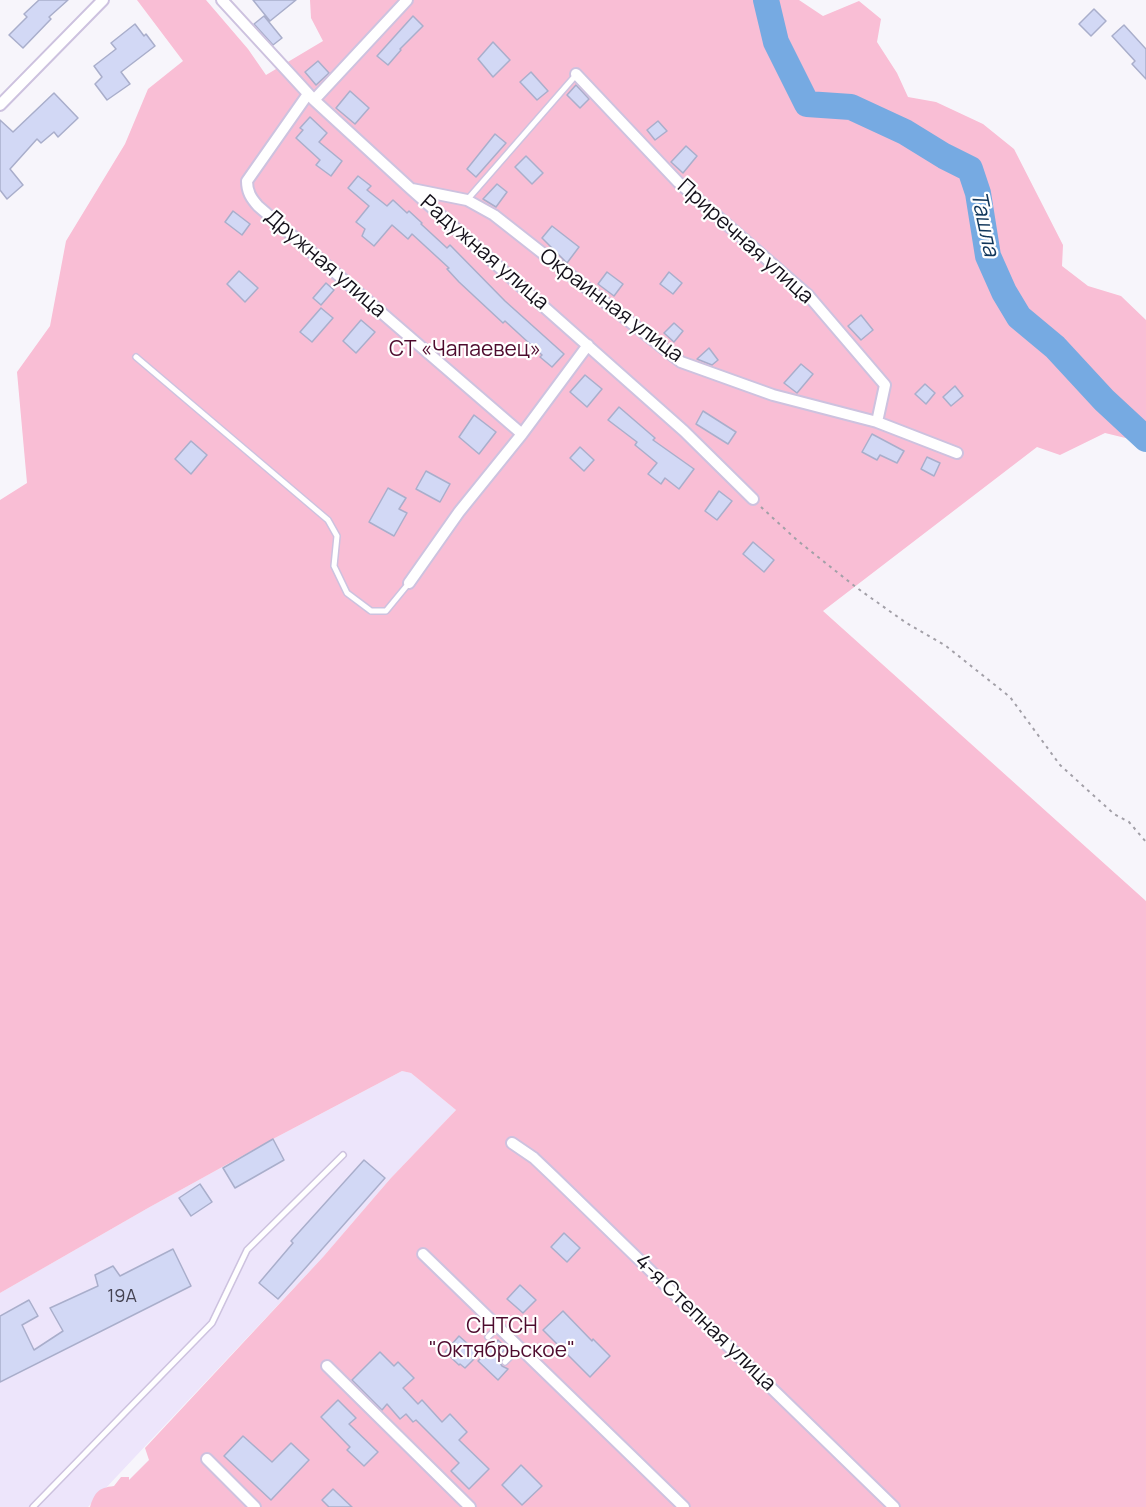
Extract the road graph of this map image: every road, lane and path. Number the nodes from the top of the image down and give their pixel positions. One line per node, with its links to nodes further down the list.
1 (103, 0): 6 (street)
2 (222, 0): 5 (street, Радужная улица)
3 (407, 0): 5 (street, Дружная улица)
4 (576, 74): 8 (lane); 11 (street, Приречная улица)
5 (311, 97): 7 (street, Радужная улица); 12 (street, Дружная улица)
6 (0, 105)
7 (411, 189): 8 (street, Окраинная улица); 9 (street, Радужная улица)
8 (467, 200): 11 (street, Окраинная улица)
9 (588, 345): 12 (street); 14 (street, Радужная улица)
10 (136, 357): 15 (lane)
11 (877, 422): 13 (street, Окраинная улица)
12 (522, 434): 15 (street)
13 (957, 453)
14 (753, 499): 16 (path)
15 (409, 583)
16 (1146, 842)
17 (512, 1143): 30 (street, 4-я Степная улица)
18 (343, 1155): 26 (lane)
19 (423, 1254): 20 (street)
20 (498, 1327): 21 (lane); 22 (street)
21 (488, 1337)
22 (519, 1348): 23 (lane); 29 (street)
23 (506, 1362)
24 (327, 1366): 28 (street)
25 (207, 1459): 27 (street)
26 (33, 1507)
27 (255, 1507)
28 (470, 1507)
29 (684, 1507)
30 (894, 1507)

